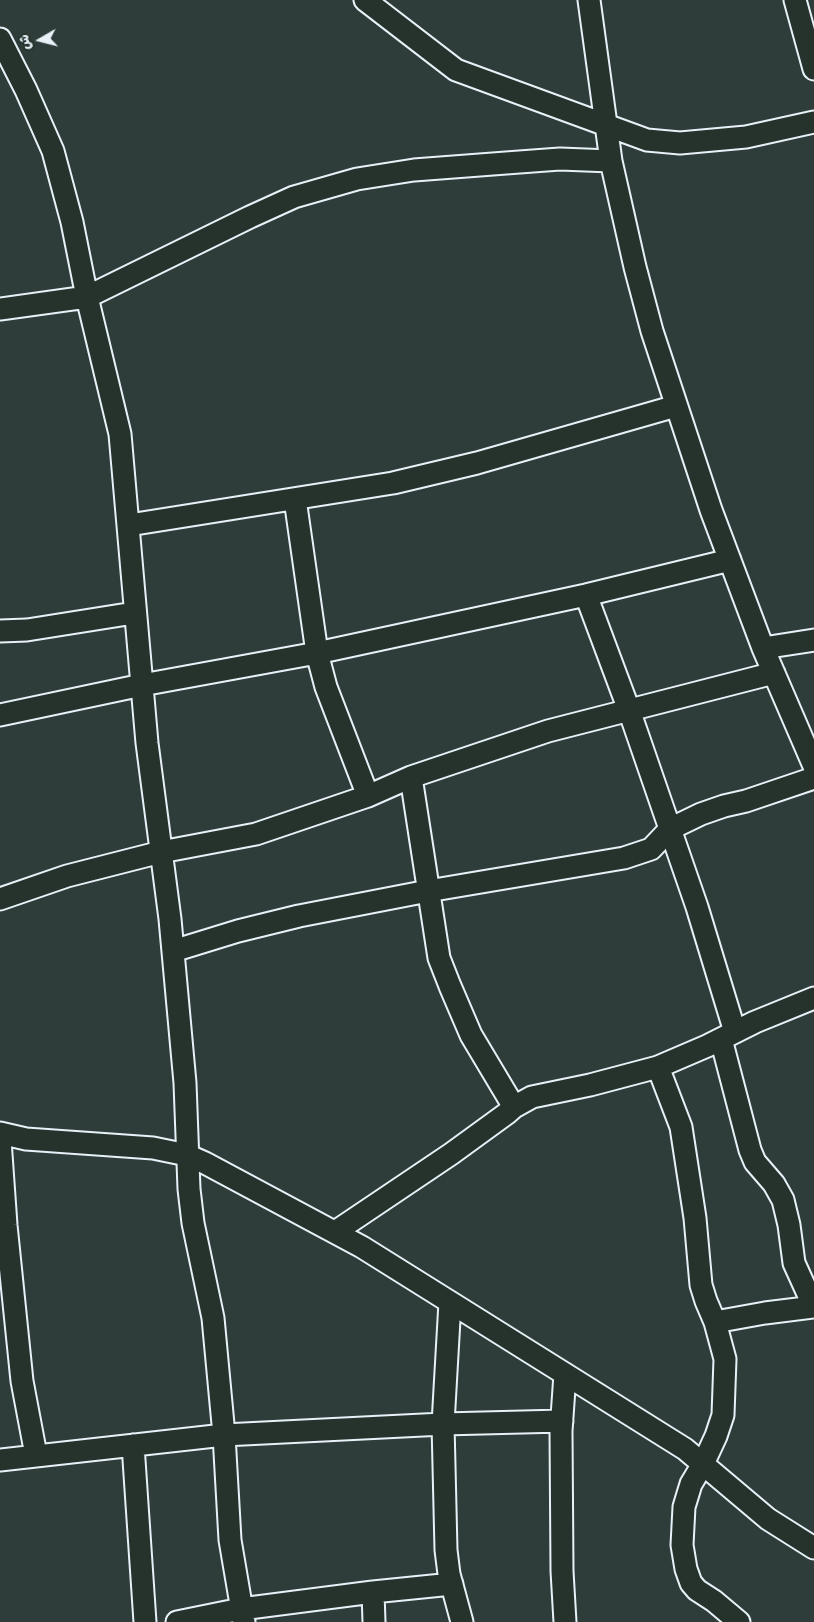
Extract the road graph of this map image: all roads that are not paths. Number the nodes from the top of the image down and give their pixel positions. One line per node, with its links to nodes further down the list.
1 (365, 0): 7 (street)
2 (589, 0): 7 (street)
3 (795, 0): 5 (street)
4 (0, 39): 9 (street)
5 (814, 69)
6 (814, 122): 7 (street)
7 (605, 125): 8 (street)
8 (611, 160): 9 (street); 11 (street)
9 (87, 297): 10 (street); 13 (street)
10 (0, 310)
11 (676, 406): 12 (street); 14 (street)
12 (295, 499): 13 (street); 20 (street)
13 (129, 525): 16 (street)
14 (730, 560): 15 (street); 19 (street)
15 (586, 595): 20 (street); 23 (street)
16 (134, 612): 17 (street); 22 (street)
17 (0, 631)
18 (814, 640): 19 (street)
19 (763, 648): 21 (street)
20 (317, 653): 22 (street); 28 (street)
21 (774, 673): 23 (street); 25 (street)
22 (142, 685): 24 (street); 30 (street)
23 (629, 710): 26 (street); 29 (street)
24 (0, 715)
25 (814, 766)
26 (411, 777): 28 (street); 31 (street)
27 (814, 778): 29 (street)
28 (368, 796): 30 (street)
29 (670, 828): 31 (street); 35 (street)
30 (161, 852): 32 (street); 33 (street)
31 (428, 891): 33 (street); 37 (street)
32 (0, 899)
33 (173, 951): 40 (street)
34 (814, 998): 35 (street)
35 (728, 1035): 36 (street); 43 (street)
36 (658, 1067): 37 (street); 44 (street)
37 (514, 1107): 41 (street)
38 (0, 1133): 40 (street)
39 (0, 1140): 50 (street)
40 (187, 1155): 41 (street); 48 (street)
41 (335, 1232): 42 (street)
42 (450, 1302): 45 (street); 47 (street)
43 (814, 1307): 44 (street)
44 (715, 1322): 52 (street)
45 (565, 1374): 46 (street); 52 (street)
46 (562, 1422): 47 (street); 61 (street)
47 (443, 1424): 48 (street); 54 (street)
48 (224, 1435): 49 (street); 56 (street)
49 (133, 1445): 50 (street); 57 (street)
50 (36, 1455): 51 (street)
51 (0, 1460)
52 (703, 1464): 53 (street); 62 (street)
53 (814, 1548)
54 (452, 1584): 55 (street); 60 (street)
55 (373, 1592): 56 (street); 59 (street)
56 (242, 1615): 58 (street)
57 (145, 1622)
58 (177, 1622)
59 (374, 1622)
60 (462, 1622)
61 (565, 1622)
62 (739, 1622)

